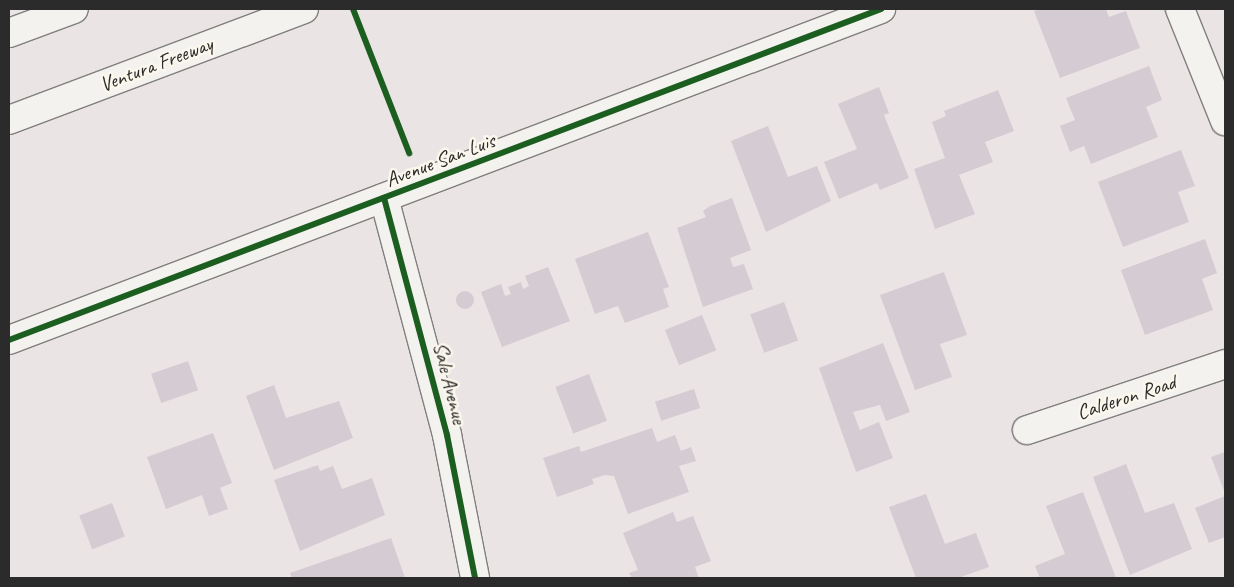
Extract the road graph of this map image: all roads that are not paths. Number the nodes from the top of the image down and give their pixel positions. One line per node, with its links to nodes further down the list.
1 (74, 9): 5 (main road)
2 (304, 9): 6 (main road, Ventura Freeway)
3 (882, 9): 8 (main road, Avenue San Luis)
4 (1180, 9): 7 (main road)
5 (9, 33)
6 (9, 120)
7 (1225, 121)
8 (384, 198): 9 (main road, Avenue San Luis); 12 (main road, Sale Avenue)
9 (9, 340)
10 (1225, 364): 11 (main road, Calderon Road)
11 (1027, 430)
12 (475, 578)

